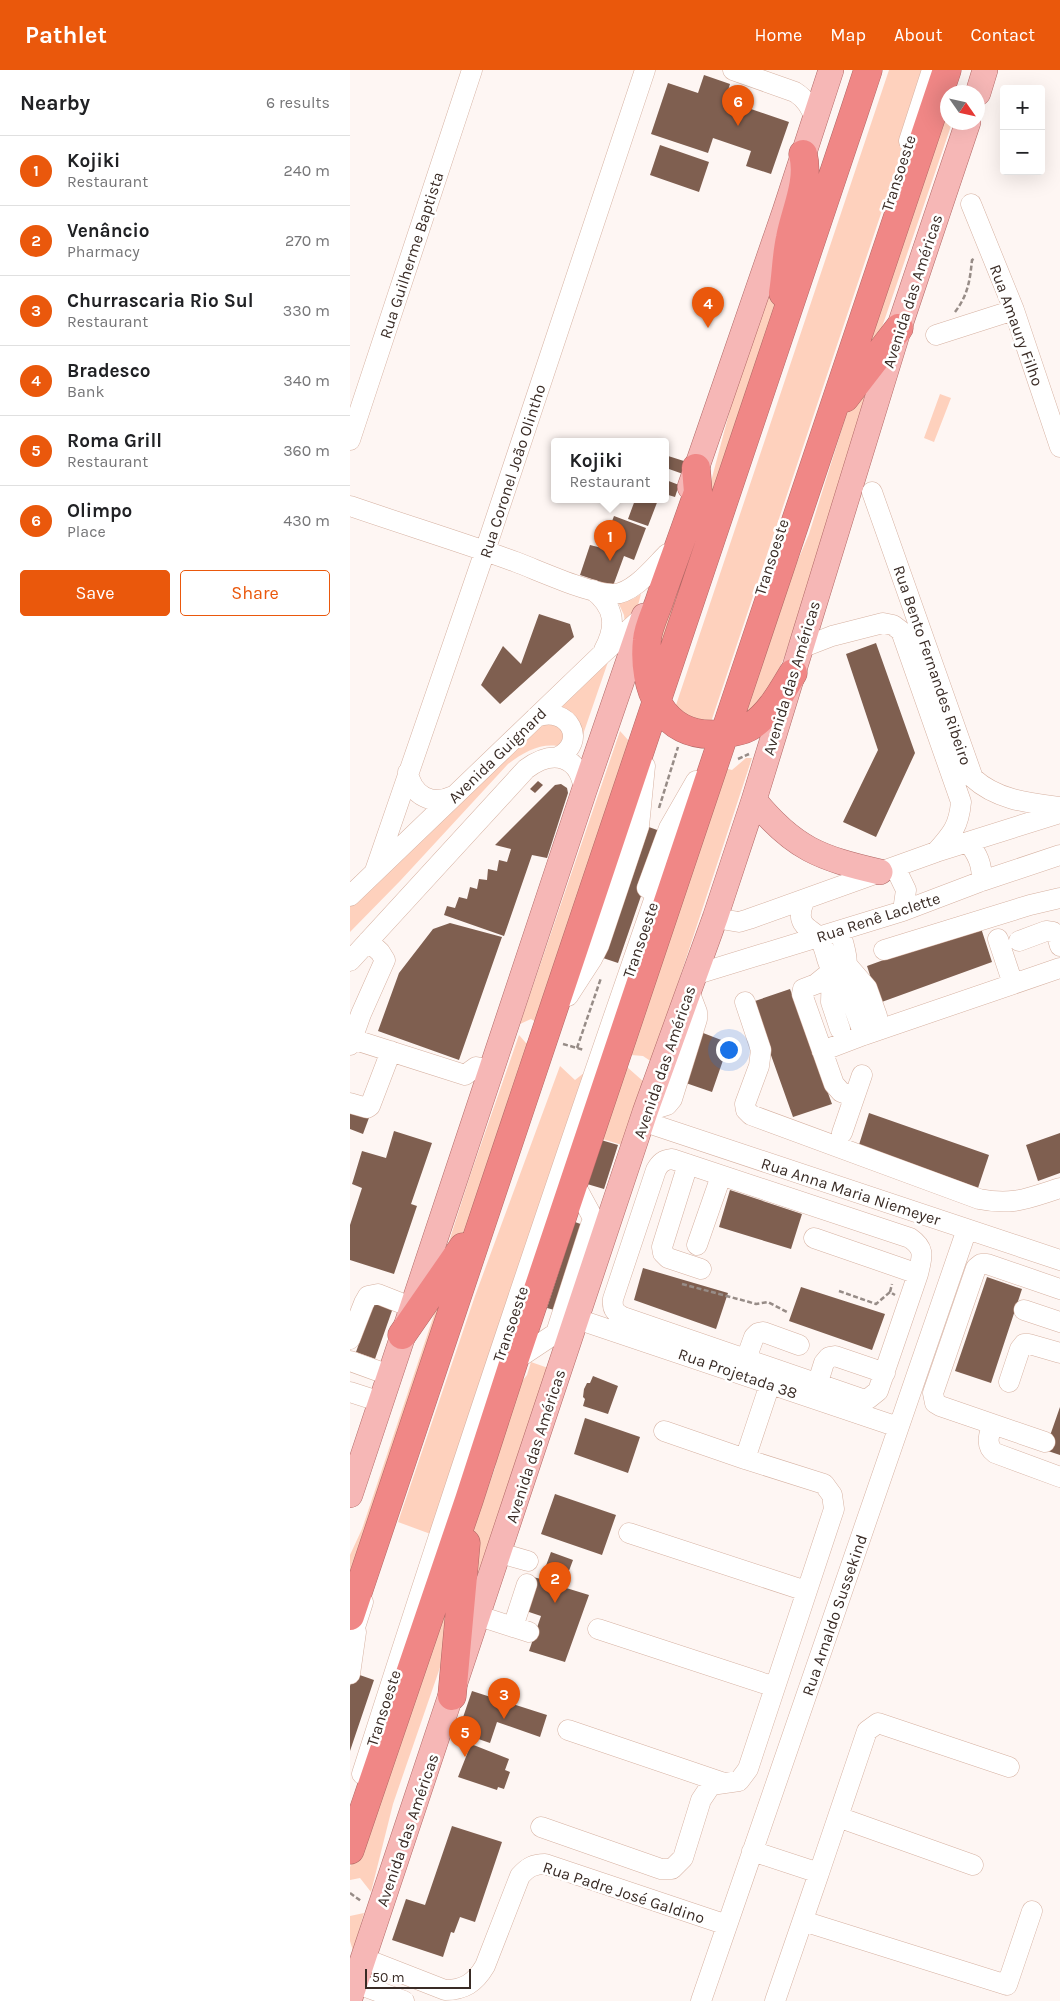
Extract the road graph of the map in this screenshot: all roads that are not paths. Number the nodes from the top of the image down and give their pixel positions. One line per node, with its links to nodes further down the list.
1 (472, 70): 20 (street, Rua Guilherme Baptista)
2 (645, 70): 25 (street, Rua Coronel João Olintho)
3 (733, 70): 11 (street)
4 (831, 70): 11 (main road)
5 (868, 70): 18 (highway)
6 (879, 70): 31 (street)
7 (932, 70): 33 (street, Transoeste)
8 (947, 70): 19 (highway)
9 (985, 70): 10 (main road)
10 (980, 85)
11 (815, 118): 13 (main road)
12 (965, 130): 16 (main road, Avenida das Américas)
13 (804, 154): 18 (highway); 22 (main road)
14 (971, 204): 15 (street, Rua Amaury Filho)
15 (1014, 310): 17 (street); 21 (street, Rua Amaury Filho)
16 (899, 328): 19 (highway); 30 (main road, Avenida das Américas)
17 (944, 333)
18 (762, 394): 31 (highway)
19 (832, 415): 33 (highway)
20 (350, 440)
21 (1060, 447)
22 (696, 468): 26 (main road); 31 (highway)
23 (872, 492): 39 (street, Rua Bento Fernandes Ribeiro)
24 (350, 506): 25 (street)
25 (485, 551): 27 (street); 35 (street, Rua Coronel João Olintho)
26 (667, 554): 27 (street); 28 (main road)
27 (593, 590): 29 (street)
28 (645, 615): 29 (street, Avenida Guignard); 36 (main road)
29 (602, 654): 32 (street, Avenida Guignard)
30 (797, 660): 33 (highway); 38 (main road, Avenida das Américas); 42 (street, Rua Bento Fernandes Ribeiro)
31 (660, 708): 33 (highway); 84 (highway); 129 (street)
32 (536, 717): 34 (street); 37 (street, Avenida Guignard)
33 (719, 734): 80 (highway); 131 (street, Transoeste)
34 (558, 757): 36 (street); 56 (street, Avenida Guignard)
35 (408, 772): 37 (street); 45 (street, Rua Coronel João Olintho)
36 (584, 791): 72 (main road)
37 (453, 796): 45 (street, Avenida Guignard)
38 (754, 800): 44 (main road); 51 (main road, Avenida das Américas)
39 (1060, 807)
40 (1060, 813): 41 (street)
41 (968, 842): 42 (street); 46 (street)
42 (936, 852): 44 (street)
43 (1060, 856): 46 (street, Rua Renê Laclette)
44 (888, 869): 49 (street); 50 (street)
45 (375, 871): 47 (street, Avenida Guignard)
46 (982, 881): 50 (street, Rua Renê Laclette)
47 (350, 896)
48 (1060, 898): 58 (street)
49 (804, 901): 51 (street); 53 (street)
50 (903, 911): 52 (street, Rua Renê Laclette)
51 (715, 918): 62 (main road, Avenida das Américas)
52 (840, 931): 53 (street, Rua Renê Laclette); 61 (street)
53 (818, 937): 61 (street); 62 (street, Rua Renê Laclette)
54 (998, 939): 63 (street)
55 (1019, 941): 57 (street)
56 (368, 942): 59 (street, Avenida Guignard); 65 (street)
57 (1060, 946)
58 (884, 950)
59 (350, 961)
60 (1060, 968): 63 (street)
61 (841, 972): 66 (street); 67 (street); 68 (street); 70 (street)
62 (692, 983): 76 (main road, Avenida das Américas)
63 (1013, 984): 68 (street)
64 (745, 1002): 81 (street)
65 (355, 1012): 69 (street)
66 (877, 1016)
67 (840, 1029)
68 (864, 1035): 70 (street)
69 (351, 1042): 71 (street)
70 (822, 1051): 74 (street)
71 (391, 1052): 72 (street); 75 (street)
72 (492, 1070): 93 (main road)
73 (862, 1075): 74 (street)
74 (854, 1097): 77 (street)
75 (350, 1103)
76 (644, 1117): 82 (main road, Avenida das Américas); 85 (street, Rua Anna Maria Niemeyer)
77 (842, 1133)
78 (688, 1164): 79 (street); 89 (street); 103 (street)
79 (721, 1176): 87 (street); 90 (street)
80 (574, 1183): 83 (street); 104 (highway)
81 (1060, 1188)
82 (616, 1199): 83 (street); 96 (main road, Avenida das Américas)
83 (593, 1218): 98 (street)
84 (481, 1221): 99 (highway); 129 (highway)
85 (967, 1229): 88 (street, Rua Anna Maria Niemeyer); 95 (street, Rua Arnaldo Sussekind)
86 (814, 1238): 90 (street)
87 (697, 1246)
88 (1060, 1260)
89 (701, 1269)
90 (918, 1274): 92 (street)
91 (1060, 1289): 110 (street)
92 (908, 1304): 95 (street); 107 (street)
93 (411, 1307): 99 (main road); 100 (street)
94 (1024, 1310): 97 (street)
95 (937, 1313): 108 (street, Rua Arnaldo Sussekind)
96 (577, 1319): 106 (main road, Avenida das Américas); 113 (street, Rua Projetada 38)
97 (1060, 1322)
98 (556, 1333): 104 (street); 106 (street)
99 (402, 1335): 109 (main road)
100 (350, 1340)
101 (799, 1345): 103 (street)
102 (1060, 1353): 112 (street)
103 (746, 1359): 111 (street)
104 (514, 1361): 123 (highway)
105 (350, 1362): 109 (street)
106 (562, 1365): 125 (main road, Avenida das Américas)
107 (885, 1373): 111 (street); 111 (street)
108 (917, 1374): 110 (street); 117 (street, Rua Arnaldo Sussekind)
109 (389, 1375): 115 (main road)
110 (937, 1381): 116 (street)
111 (818, 1382)
112 (1009, 1382)
113 (770, 1384): 117 (street, Rua Projetada 38); 120 (street)
114 (350, 1392): 115 (street)
115 (381, 1402): 122 (main road)
116 (992, 1424): 119 (street); 121 (street)
117 (898, 1427): 145 (street, Rua Arnaldo Sussekind)
118 (664, 1431): 120 (street)
119 (1045, 1442)
120 (745, 1460): 128 (street)
121 (1060, 1478)
122 (350, 1495)
123 (469, 1500): 136 (highway); 144 (highway)
124 (629, 1533): 128 (street)
125 (500, 1552): 126 (street); 130 (main road, Avenida das Américas)
126 (528, 1561)
127 (527, 1584): 130 (street)
128 (806, 1591): 135 (street)
129 (354, 1616): 133 (street); 134 (street)
130 (479, 1616): 136 (main road, Avenida das Américas)
131 (409, 1625): 139 (street); 141 (street, Transoeste)
132 (598, 1629): 135 (street)
133 (350, 1643)
134 (350, 1674)
135 (774, 1687): 140 (street)
136 (452, 1696): 151 (main road, Avenida das Américas)
137 (568, 1730): 140 (street)
138 (1009, 1767): 142 (street)
139 (350, 1775)
140 (724, 1783): 143 (street)
141 (350, 1812)
142 (838, 1817): 146 (street); 147 (street)
143 (540, 1827)
144 (350, 1850)
145 (752, 1851): 147 (street); 150 (street, Rua Arnaldo Sussekind)
146 (973, 1865)
147 (818, 1873): 149 (street)
148 (1032, 1911): 153 (street)
149 (803, 1921): 153 (street); 158 (street)
150 (727, 1925): 154 (street, Rua Padre José Galdino); 157 (street, Rua Arnaldo Sussekind)
151 (363, 1958): 152 (main road, Avenida das Américas); 154 (street, Rua Padre José Galdino)
152 (352, 1991): 155 (street)
153 (1005, 1993)
154 (456, 1996)
155 (383, 1997): 156 (street)
156 (404, 2001)
157 (701, 2001)
158 (775, 2001)

